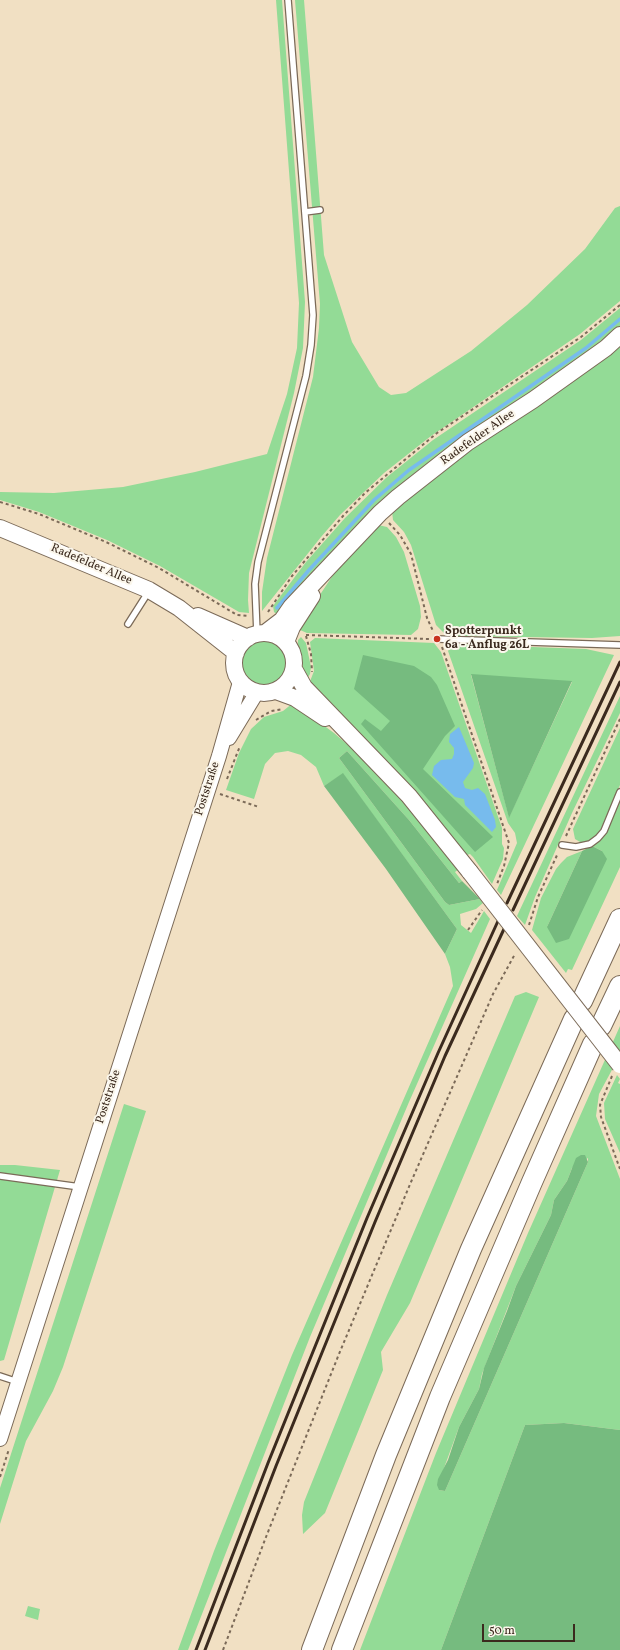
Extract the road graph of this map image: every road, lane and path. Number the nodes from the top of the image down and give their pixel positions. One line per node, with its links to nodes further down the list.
1 (288, 0): 3 (lane)
2 (320, 210): 3 (lane)
3 (305, 212): 12 (lane)
4 (620, 304): 12 (path)
5 (620, 335): 7 (main road, Radefelder Allee)
6 (0, 502): 12 (path)
7 (380, 513): 9 (main road, Radefelder Allee); 15 (path)
8 (0, 528): 10 (main road, Radefelder Allee)
9 (345, 550): 14 (main road, Radefelder Allee); 16 (main road, Radefelder Allee)
10 (149, 590): 11 (main road, Radefelder Allee); 13 (lane)
11 (179, 608): 14 (main road); 18 (main road)
12 (256, 614): 14 (lane)
13 (128, 624)
14 (257, 635): 16 (main road); 18 (main road)
15 (437, 639): 17 (lane); 20 (path); 31 (path)
16 (286, 642): 19 (main road)
17 (620, 645)
18 (236, 654): 21 (main road)
19 (294, 669): 22 (main road); 25 (main road)
20 (312, 674)
21 (240, 682): 23 (main road); 26 (street, Poststraße)
22 (276, 691): 23 (main road); 25 (main road)
23 (257, 692): 26 (street, Poststraße)
24 (620, 719): 30 (path)
25 (353, 739): 42 (main road, bridge)
26 (219, 756): 27 (street, Poststraße)
27 (208, 790): 29 (path); 45 (street, Poststraße)
28 (620, 792): 30 (lane)
29 (259, 807)
30 (562, 846): 35 (path)
31 (494, 888)
32 (486, 905): 34 (path)
33 (620, 919): 38 (highway)
34 (468, 930)
35 (527, 930)
36 (515, 954): 49 (path)
37 (620, 986): 40 (highway)
38 (582, 1001)
39 (574, 1019): 50 (highway)
40 (601, 1026)
41 (594, 1044): 51 (highway)
42 (617, 1068): 43 (path)
43 (620, 1169)
44 (0, 1176): 45 (lane)
45 (81, 1187): 47 (street, Poststraße)
46 (0, 1376): 47 (lane)
47 (18, 1382): 48 (street, Poststraße)
48 (0, 1439)
49 (223, 1650)
50 (312, 1650)
51 (342, 1650)

